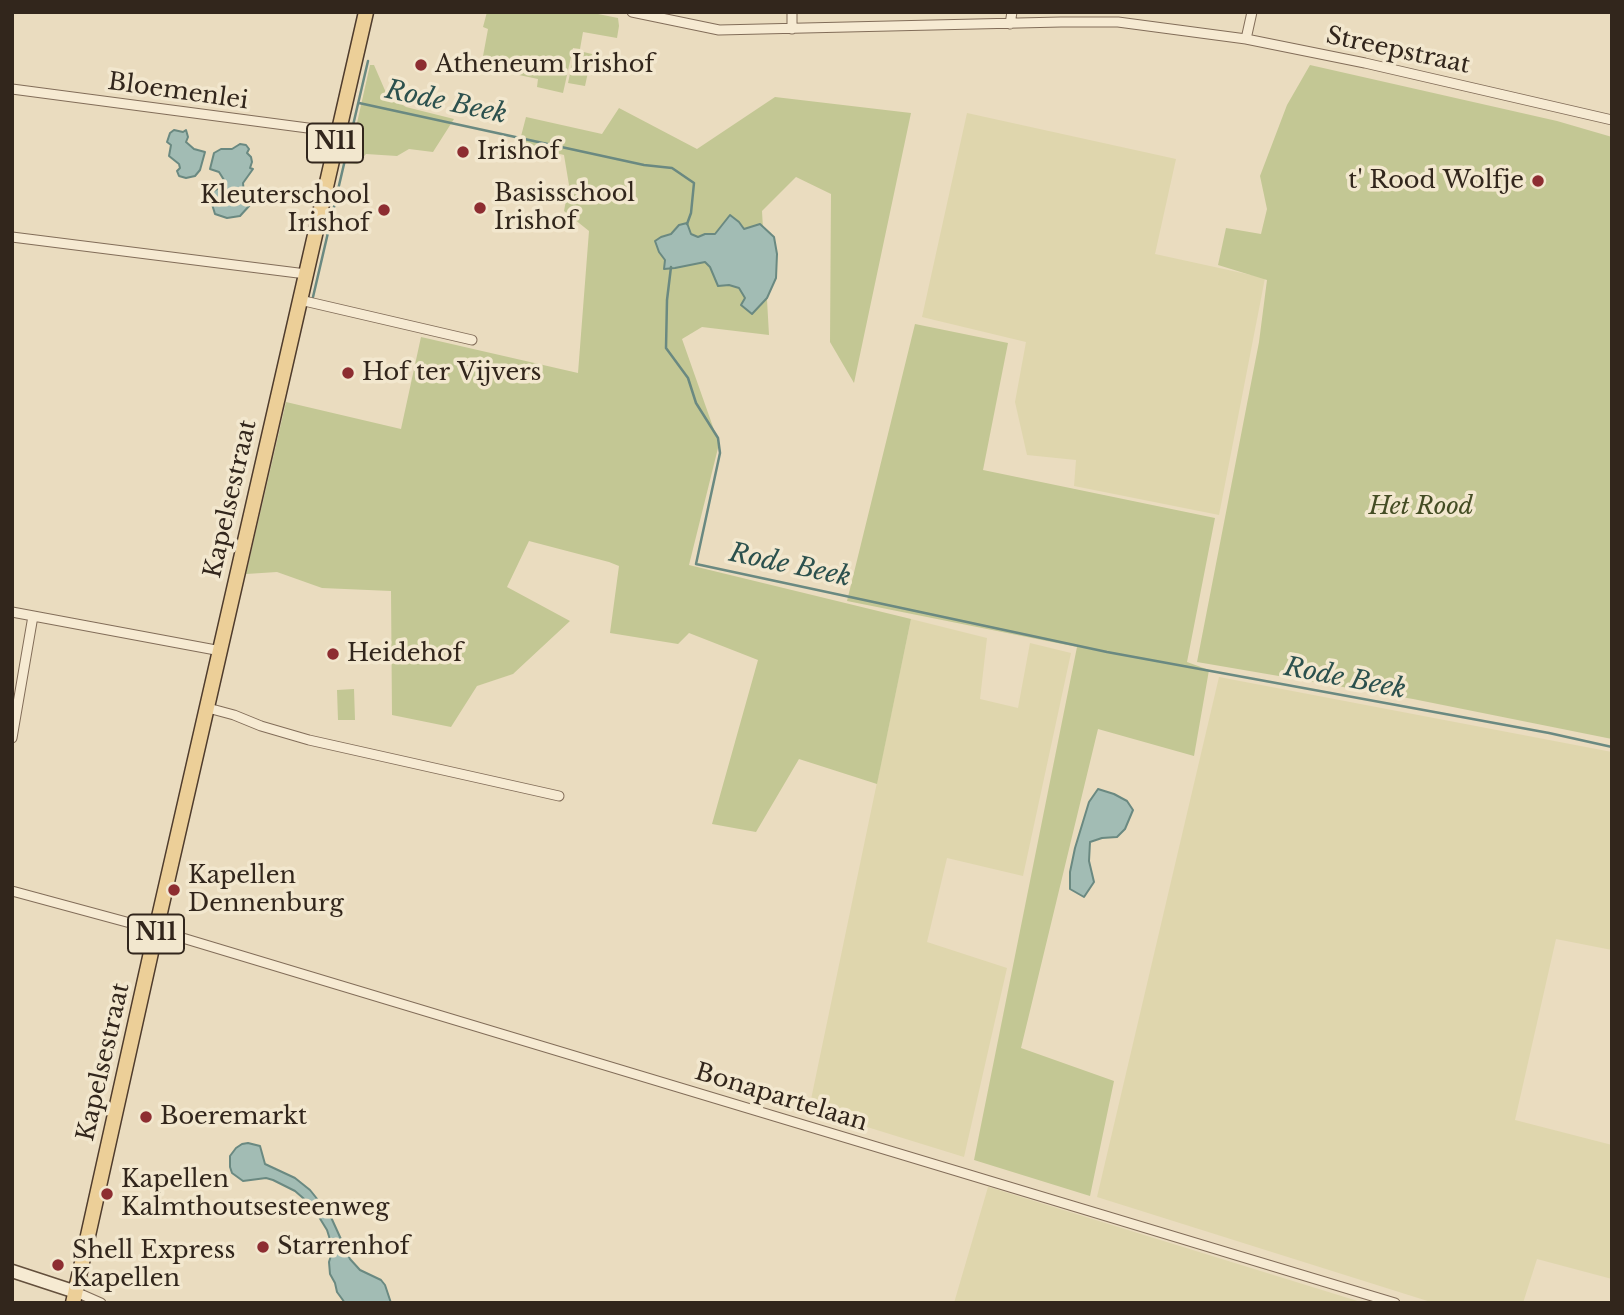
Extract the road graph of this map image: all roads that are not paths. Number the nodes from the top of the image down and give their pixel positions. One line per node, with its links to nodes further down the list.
1 (366, 12): 12 (main road, Kapelsestraat / N11)
2 (632, 12): 8 (street, Streepstraat)
3 (792, 12): 8 (street)
4 (1012, 12): 7 (street)
5 (1252, 12): 9 (street)
6 (1074, 17): 7 (street, Streepstraat); 9 (street, Streepstraat)
7 (1010, 23): 8 (street, Streepstraat)
8 (792, 29)
9 (1246, 39): 11 (street, Streepstraat)
10 (12, 89): 12 (street, Bloemenlei)
11 (1612, 120)
12 (338, 132): 14 (main road, Kapelsestraat / N11)
13 (12, 237): 14 (street)
14 (306, 274): 15 (main road, Kapelsestraat / N11)
15 (300, 299): 16 (street); 19 (main road, Kapelsestraat / N11)
16 (472, 341)
17 (12, 612): 18 (street)
18 (33, 616): 19 (street); 21 (street)
19 (221, 651): 20 (main road, Kapelsestraat / N11)
20 (208, 708): 22 (street); 24 (main road, Kapelsestraat / N11)
21 (12, 738)
22 (559, 796)
23 (12, 891): 24 (street, Bonapartelaan)
24 (156, 930): 26 (main road, Kapelsestraat / N11); 28 (street, Bonapartelaan)
25 (12, 1271): 26 (main road)
26 (74, 1297): 27 (street)
27 (101, 1303)
28 (1395, 1303)

